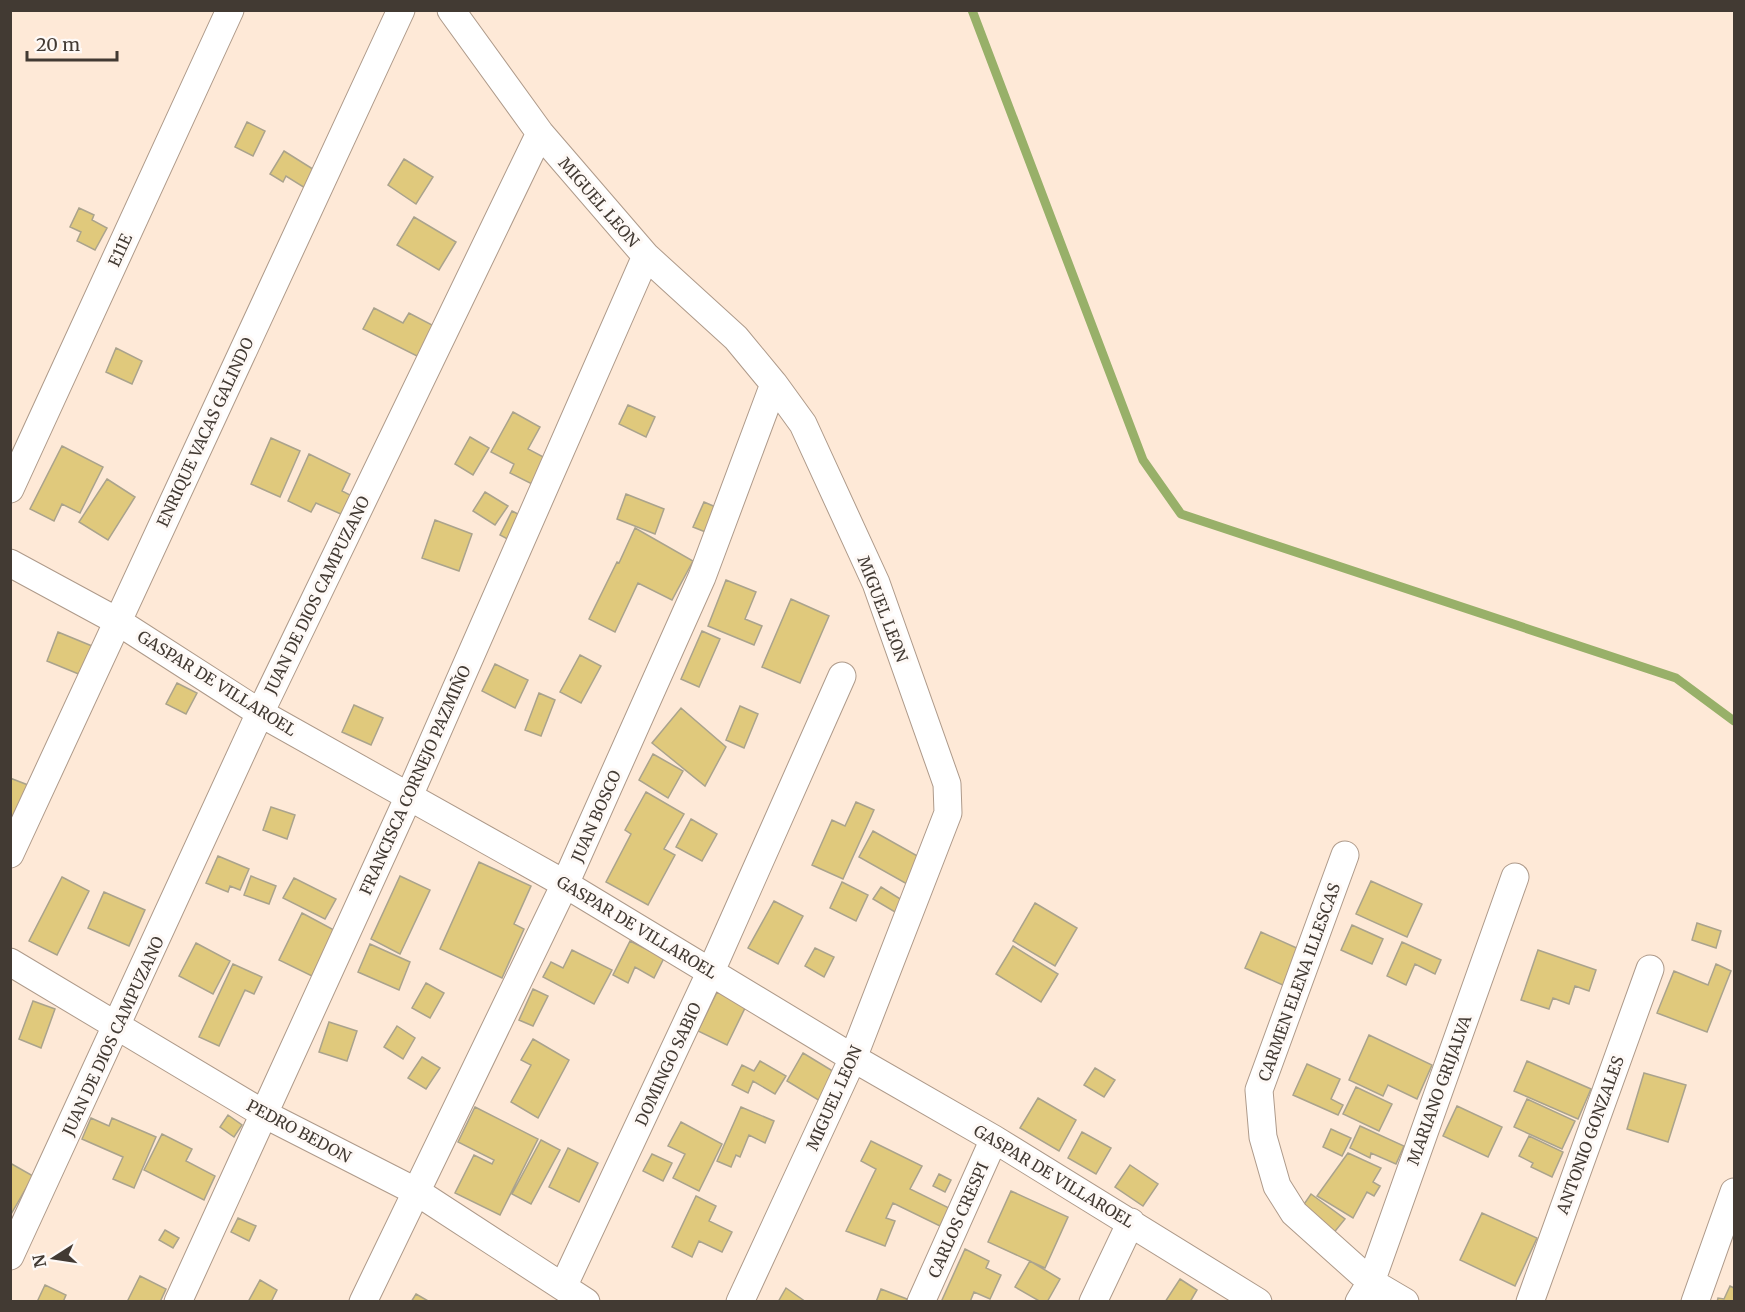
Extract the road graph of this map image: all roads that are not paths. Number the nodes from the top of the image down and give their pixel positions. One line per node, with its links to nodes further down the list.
1 (230, 10): 7 (street, E11E)
2 (401, 10): 9 (street, ENRIQUE VACAS GALINDO)
3 (451, 10): 4 (street, MIGUEL LEON)
4 (540, 133): 5 (street, MIGUEL LEON); 11 (street, JUAN DE DIOS CAMPUZANO)
5 (646, 256): 6 (street, MIGUEL LEON); 12 (street, FRANCISCA CORNEJO PAZMIÑO)
6 (774, 384): 16 (street, JUAN BOSCO); 21 (street, MIGUEL LEON)
7 (10, 489)
8 (10, 563): 9 (street, GASPAR DE VILLAROEL)
9 (117, 621): 11 (street, GASPAR DE VILLAROEL); 13 (street, ENRIQUE VACAS GALINDO)
10 (842, 676): 19 (street, DOMINGO SABIO)
11 (260, 714): 12 (street, GASPAR DE VILLAROEL); 20 (street, JUAN DE DIOS CAMPUZANO)
12 (409, 796): 16 (street, GASPAR DE VILLAROEL); 22 (street, FRANCISCA CORNEJO PAZMIÑO)
13 (10, 855)
14 (1345, 855): 29 (street, CARMEN ELENA ILLESCAS)
15 (1515, 877): 29 (street, MARIANO GRIJALVA)
16 (565, 884): 19 (street, GASPAR DE VILLAROEL); 24 (street, JUAN BOSCO)
17 (10, 962): 20 (street, PEDRO BEDON)
18 (1650, 969): 38 (street, ANTONIO GONZALES)
19 (711, 971): 21 (street, GASPAR DE VILLAROEL); 28 (street, DOMINGO SABIO)
20 (118, 1026): 22 (street, PEDRO BEDON); 27 (street, JUAN DE DIOS CAMPUZANO)
21 (853, 1058): 23 (street, GASPAR DE VILLAROEL); 33 (street, MIGUEL LEON)
22 (264, 1114): 24 (street, PEDRO BEDON); 30 (street, FRANCISCA CORNEJO PAZMIÑO)
23 (994, 1139): 26 (street, GASPAR DE VILLAROEL); 34 (street, CARLOS CRESPI)
24 (417, 1192): 28 (street, PEDRO BEDON); 31 (street, JUAN BOSCO)
25 (1734, 1192): 39 (street)
26 (1131, 1222): 35 (street); 36 (street, GASPAR DE VILLAROEL)
27 (10, 1256)
28 (563, 1287): 32 (street, PEDRO BEDON)
29 (1365, 1292): 37 (street, CARMEN ELENA ILLESCAS)
30 (178, 1302)
31 (363, 1302)
32 (586, 1302)
33 (740, 1302)
34 (921, 1302)
35 (1093, 1302)
36 (1257, 1302)
37 (1405, 1302)
38 (1530, 1302)
39 (1695, 1302)

